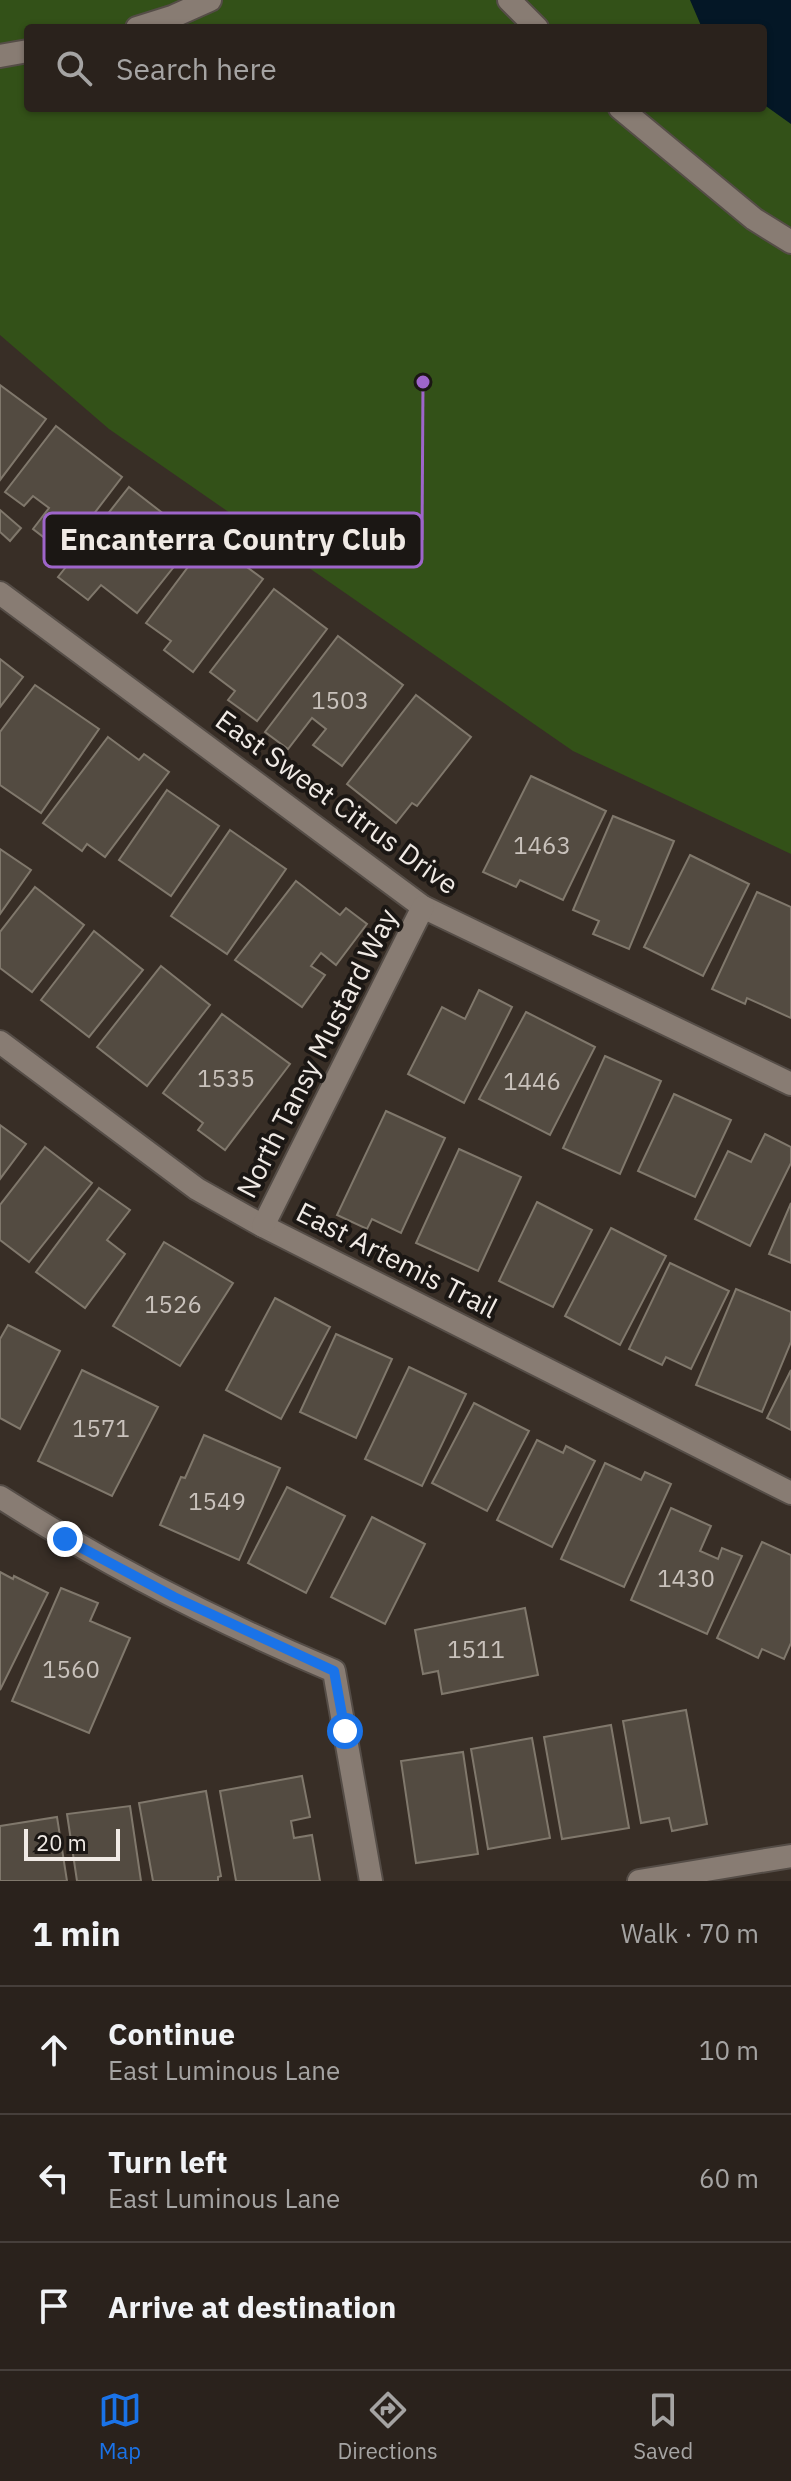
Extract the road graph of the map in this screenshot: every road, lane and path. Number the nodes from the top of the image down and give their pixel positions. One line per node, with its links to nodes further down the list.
1 (210, 0): 3 (street)
2 (509, 0): 4 (street)
3 (150, 24)
4 (533, 24)
5 (24, 52): 6 (street)
6 (0, 56)
7 (625, 112): 8 (street)
8 (791, 242)
9 (0, 593): 10 (street, East Sweet Citrus Drive)
10 (423, 907): 12 (street, East Sweet Citrus Drive); 13 (street, North Tansy Mustard Way)
11 (0, 1042): 13 (street, East Artemis Trail)
12 (791, 1084)
13 (263, 1226): 14 (street, East Artemis Trail)
14 (791, 1493)
15 (0, 1497): 17 (street)
16 (791, 1856): 18 (street)
17 (371, 1881)
18 (639, 1881)

